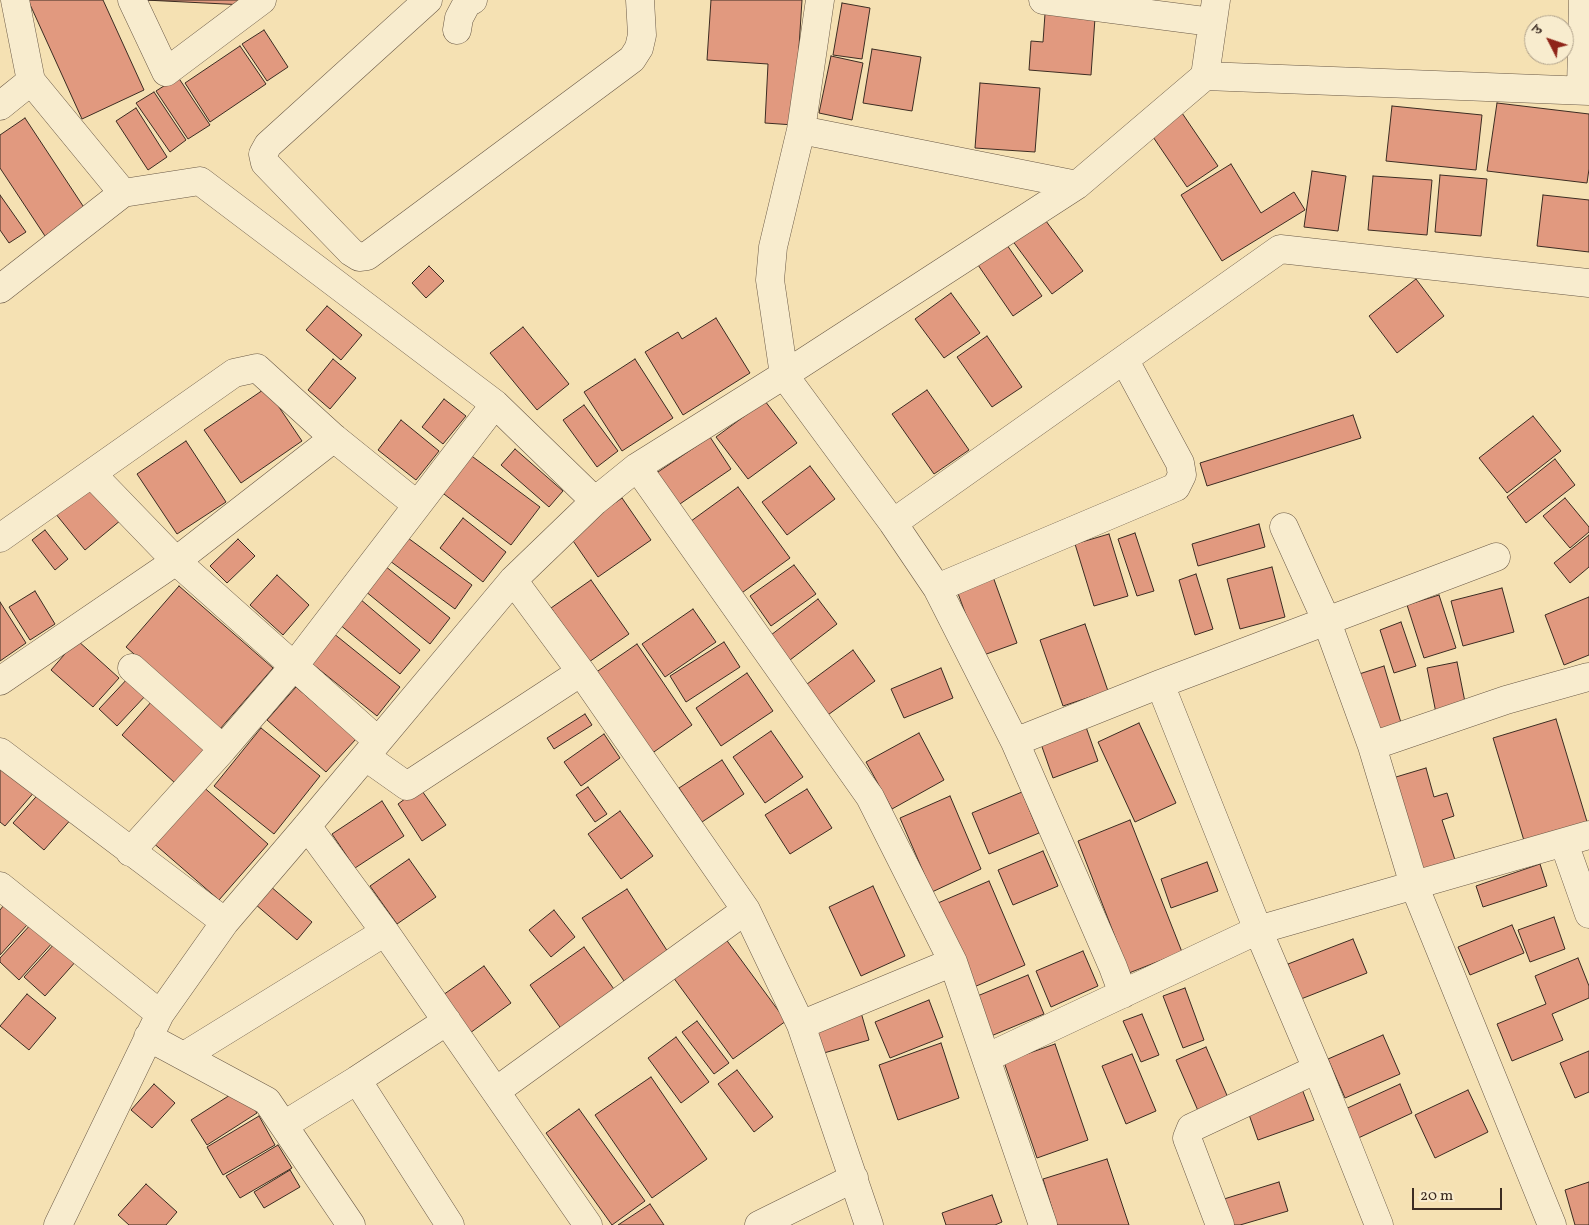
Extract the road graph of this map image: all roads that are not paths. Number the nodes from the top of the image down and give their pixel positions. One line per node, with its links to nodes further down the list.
1 (15, 0): 13 (street)
2 (132, 0): 3 (street)
3 (262, 0)
4 (428, 0): 6 (street)
5 (473, 0): 11 (street)
6 (640, 0)
7 (820, 0): 16 (street)
8 (1043, 0): 10 (street)
9 (1583, 0): 14 (street)
10 (1214, 11): 12 (street)
11 (457, 30)
12 (1205, 76): 14 (street); 17 (street)
13 (31, 81): 15 (street); 18 (street)
14 (1585, 90)
15 (0, 106)
16 (801, 130): 17 (street); 22 (street)
17 (1077, 185): 22 (street)
18 (123, 194): 20 (street); 23 (street)
19 (1589, 283): 21 (street)
20 (0, 290)
21 (1125, 361): 29 (street); 35 (street)
22 (784, 375): 25 (street); 29 (street)
23 (494, 404): 27 (street); 28 (street)
24 (334, 438): 26 (street); 28 (street); 33 (street)
25 (637, 467): 27 (street); 58 (street)
26 (92, 474): 31 (street); 33 (street)
27 (595, 501): 34 (street)
28 (417, 505): 37 (street)
29 (893, 523): 35 (street)
30 (1284, 527): 36 (street)
31 (0, 538)
32 (1496, 557): 36 (street)
33 (176, 561): 37 (street); 41 (street)
34 (513, 580): 39 (street); 46 (street)
35 (937, 588): 43 (street)
36 (1328, 622): 42 (street); 44 (street)
37 (294, 666): 45 (street); 46 (street)
38 (132, 668): 45 (street)
39 (581, 672): 46 (street); 53 (street)
40 (1588, 677): 44 (street)
41 (0, 681)
42 (1160, 684): 43 (street); 56 (street)
43 (1015, 742): 59 (street)
44 (1372, 746): 51 (street)
45 (223, 749): 50 (street)
46 (372, 749): 48 (street)
47 (0, 752): 50 (street)
48 (308, 826): 55 (street); 57 (street)
49 (1576, 839): 51 (street); 54 (street)
50 (130, 852): 55 (street)
51 (1414, 885): 56 (street); 79 (street)
52 (0, 886): 62 (street)
53 (746, 910): 61 (street); 67 (street)
54 (1589, 914)
55 (225, 922): 62 (street)
56 (1258, 930): 59 (street); 65 (street)
57 (385, 932): 60 (street); 63 (street)
58 (953, 962): 61 (street); 64 (street)
59 (1123, 994): 64 (street)
60 (447, 1021): 66 (street); 67 (street)
61 (801, 1024): 69 (street)
62 (154, 1025): 63 (street); 70 (street)
63 (184, 1056): 68 (street)
64 (986, 1058): 76 (street)
65 (1317, 1069): 77 (street); 78 (street)
66 (357, 1080): 68 (street); 72 (street)
67 (496, 1091): 73 (street)
68 (284, 1125): 71 (street)
69 (854, 1178): 74 (street); 75 (street)
70 (58, 1225)
71 (351, 1225)
72 (450, 1225)
73 (588, 1225)
74 (759, 1225)
75 (869, 1225)
76 (1043, 1225)
77 (1220, 1225)
78 (1379, 1225)
79 (1552, 1225)

